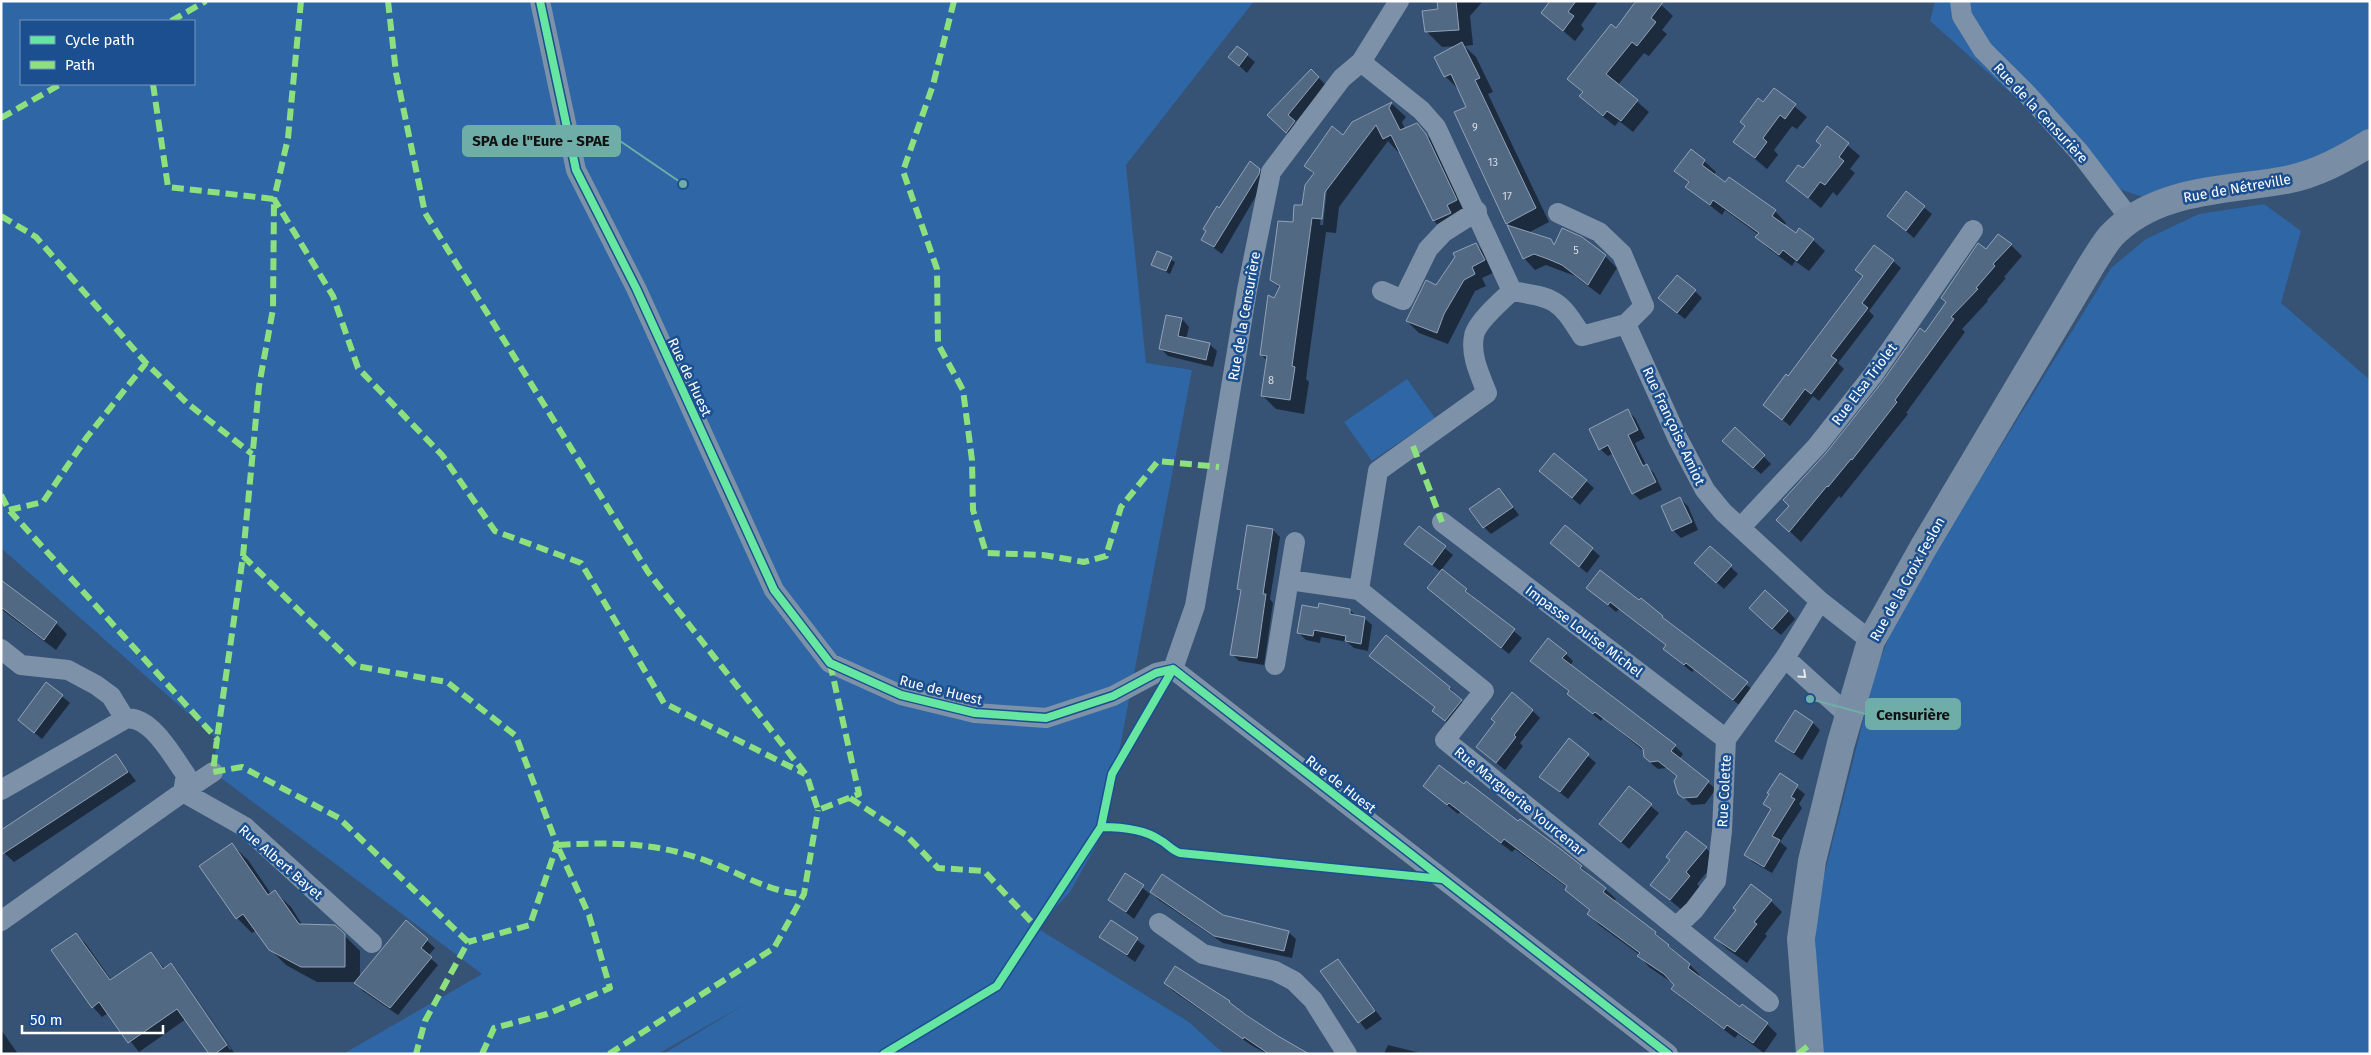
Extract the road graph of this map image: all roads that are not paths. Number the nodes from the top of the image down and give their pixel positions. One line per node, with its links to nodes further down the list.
1 (540, 1): 23 (street, Rue de Huest)
2 (1399, 1): 4 (street, Rue de la Censurière)
3 (1960, 1): 8 (street, Rue de la Censurière)
4 (1361, 62): 6 (street); 23 (street, Rue de la Censurière)
5 (2370, 143): 8 (street, Rue de Nétreville)
6 (1476, 211): 10 (street); 11 (street)
7 (1558, 213): 12 (street)
8 (2131, 220): 19 (street, Rue de la Croix Feslon)
9 (1973, 230): 14 (street, Rue Elsa Triolet)
10 (1382, 291)
11 (1512, 291): 12 (street); 17 (street)
12 (1626, 324): 14 (street, Rue Françoise Amiot)
13 (1442, 522): 26 (street, Impasse Louise Michel)
14 (1741, 527): 18 (street, Rue Françoise Amiot)
15 (1295, 542): 16 (street)
16 (1289, 580): 17 (street); 22 (street)
17 (1359, 590): 32 (street, Rue Marguerite Yourcenar)
18 (1820, 601): 19 (street, Rue Françoise Amiot); 21 (street, Rue Colette)
19 (1872, 641): 24 (street, Rue de la Croix Feslon)
20 (1, 650): 25 (street)
21 (1785, 658): 24 (street, one-way to 24); 26 (street, Rue Colette)
22 (1275, 665)
23 (1173, 669): 37 (street, Rue de Huest)
24 (1849, 716): 35 (street, Rue de la Croix Feslon)
25 (125, 719): 28 (street); 29 (street)
26 (1726, 739): 32 (street, Rue Colette)
27 (213, 772): 29 (street)
28 (1, 790)
29 (183, 792): 30 (street); 33 (street, Rue Albert Bayet)
30 (1, 922)
31 (1159, 923): 36 (street)
32 (1676, 926): 34 (street, Rue Marguerite Yourcenar)
33 (372, 943)
34 (1769, 1002)
35 (1809, 1051)
36 (1347, 1054)
37 (1668, 1054)

